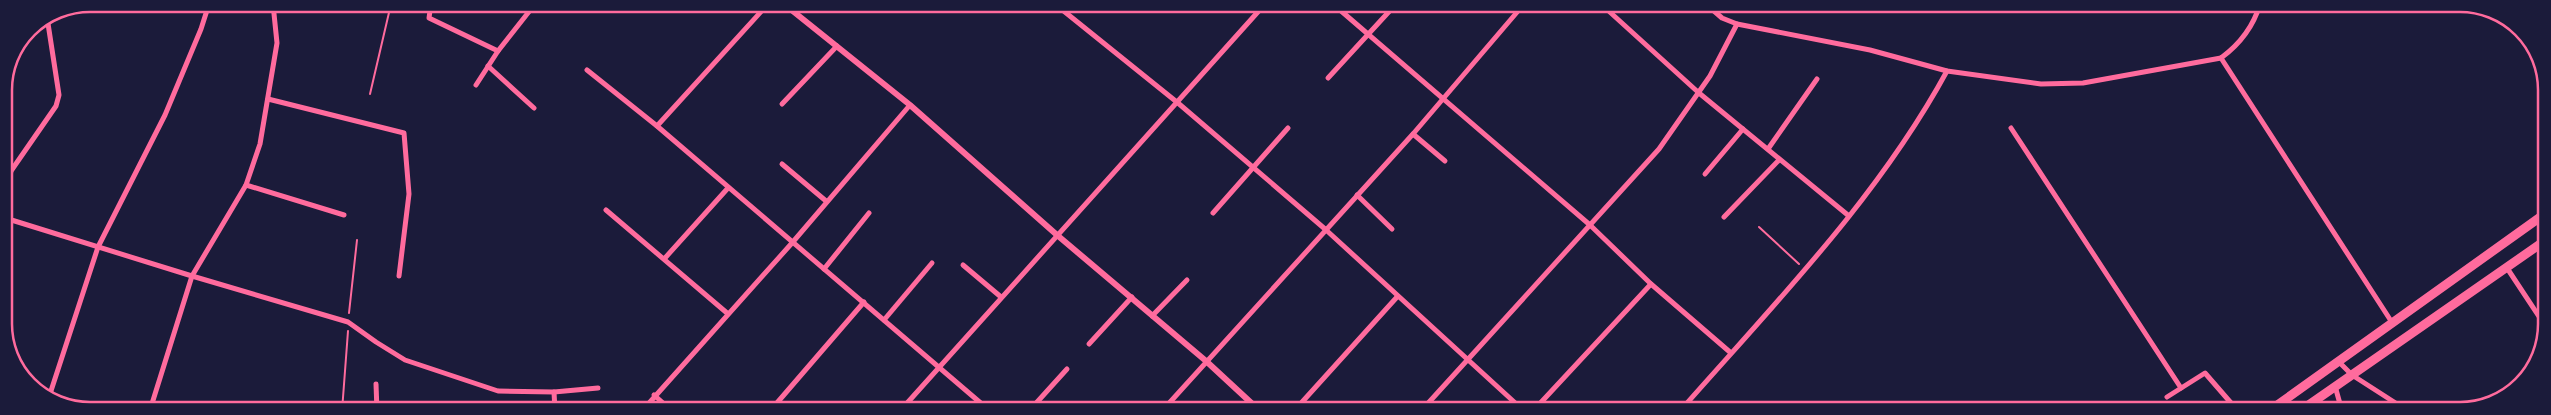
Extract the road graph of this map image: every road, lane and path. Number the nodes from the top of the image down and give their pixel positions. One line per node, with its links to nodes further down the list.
1 (206, 12): 67 (street)
2 (274, 12): 30 (street)
3 (389, 12): 29 (path)
4 (430, 12): 20 (street)
5 (529, 12): 20 (street)
6 (761, 12): 36 (street)
7 (794, 12): 19 (street)
8 (1064, 12): 32 (street)
9 (1258, 12): 32 (street)
10 (1342, 12): 18 (street)
11 (1389, 12): 18 (street)
12 (1517, 12): 31 (street)
13 (1610, 12): 28 (street)
14 (1715, 12): 16 (street)
15 (2258, 12): 21 (street)
16 (1737, 24): 24 (street); 28 (street)
17 (48, 25): 46 (street)
18 (1368, 35): 25 (street); 31 (street)
19 (837, 46): 33 (street); 34 (street)
20 (498, 51): 22 (street)
21 (2221, 58): 24 (street); 86 (street)
22 (488, 66): 27 (street); 35 (street)
23 (587, 70): 36 (street)
24 (1947, 71): 56 (street)
25 (1328, 78)
26 (1817, 79): 41 (street)
27 (476, 84)
28 (1699, 93): 39 (street); 60 (street)
29 (370, 94)
30 (268, 99): 48 (street); 75 (street)
31 (1442, 100): 40 (street); 60 (street)
32 (1178, 103): 45 (street); 64 (street)
33 (782, 104)
34 (910, 105): 51 (street); 64 (street)
35 (534, 108)
36 (657, 126): 49 (street)
37 (1288, 128): 45 (street)
38 (2010, 128): 98 (street)
39 (1743, 129): 41 (street); 47 (street)
40 (1413, 134): 43 (street); 50 (street)
41 (1768, 149): 42 (street)
42 (1779, 160): 56 (street); 57 (street)
43 (1445, 161)
44 (782, 164): 51 (street)
45 (1253, 167): 54 (street); 62 (street)
46 (12, 170)
47 (1705, 174)
48 (246, 185): 55 (street); 74 (street)
49 (728, 188): 65 (street); 68 (street)
50 (1356, 195): 62 (street); 63 (street)
51 (826, 201): 65 (street)
52 (606, 210): 68 (street)
53 (869, 213): 72 (street)
54 (1213, 213)
55 (344, 215)
56 (1849, 216): 73 (street)
57 (1724, 217)
58 (2538, 219): 86 (main road)
59 (12, 220): 67 (street)
60 (1590, 225): 77 (street); 89 (street)
61 (1759, 227): 73 (path)
62 (1325, 229): 80 (street); 90 (street)
63 (1392, 229)
64 (1057, 235): 78 (street); 79 (street)
65 (792, 243): 72 (street); 82 (street)
66 (2538, 246): 71 (main road)
67 (98, 248): 74 (street); 99 (street)
68 (665, 258): 82 (street)
69 (932, 263): 85 (street)
70 (963, 264): 78 (street)
71 (2507, 268): 83 (street); 94 (main road)
72 (824, 269): 81 (street)
73 (1805, 270): 88 (street)
74 (192, 276): 100 (street); 103 (street)
75 (399, 276)
76 (1187, 280): 84 (street)
77 (1650, 284): 88 (street); 117 (street)
78 (1001, 297): 92 (street)
79 (1132, 297): 84 (street); 87 (street)
80 (1398, 297): 89 (street); 114 (street)
81 (864, 302): 85 (street); 108 (street)
82 (728, 313): 101 (street)
83 (2538, 315)
84 (1152, 316): 90 (street)
85 (884, 320): 92 (street)
86 (2393, 325): 91 (main road)
87 (1089, 344)
88 (1731, 353): 118 (street)
89 (1467, 358): 115 (street); 116 (street)
90 (1206, 362): 112 (street); 113 (street)
91 (2338, 362): 94 (street); 120 (main road)
92 (940, 367): 109 (street); 110 (street)
93 (1067, 369): 111 (street)
94 (2352, 375): 96 (main road); 123 (street)
95 (376, 384): 104 (street)
96 (2335, 386): 121 (main road); 122 (street)
97 (598, 388): 100 (street)
98 (2181, 388): 102 (street); 119 (street)
99 (51, 391)
100 (554, 392): 105 (street)
101 (654, 395): 106 (street); 107 (street)
102 (2167, 397)
103 (153, 402)
104 (377, 402)
105 (555, 402)
106 (649, 402)
107 (662, 402)
108 (778, 402)
109 (908, 402)
110 (980, 402)
111 (1036, 402)
112 (1170, 402)
113 (1250, 402)
114 (1302, 402)
115 (1429, 402)
116 (1514, 402)
117 (1541, 402)
118 (1688, 402)
119 (2230, 402)
120 (2282, 402)
121 (2313, 402)
122 (2339, 402)
123 (2394, 402)

